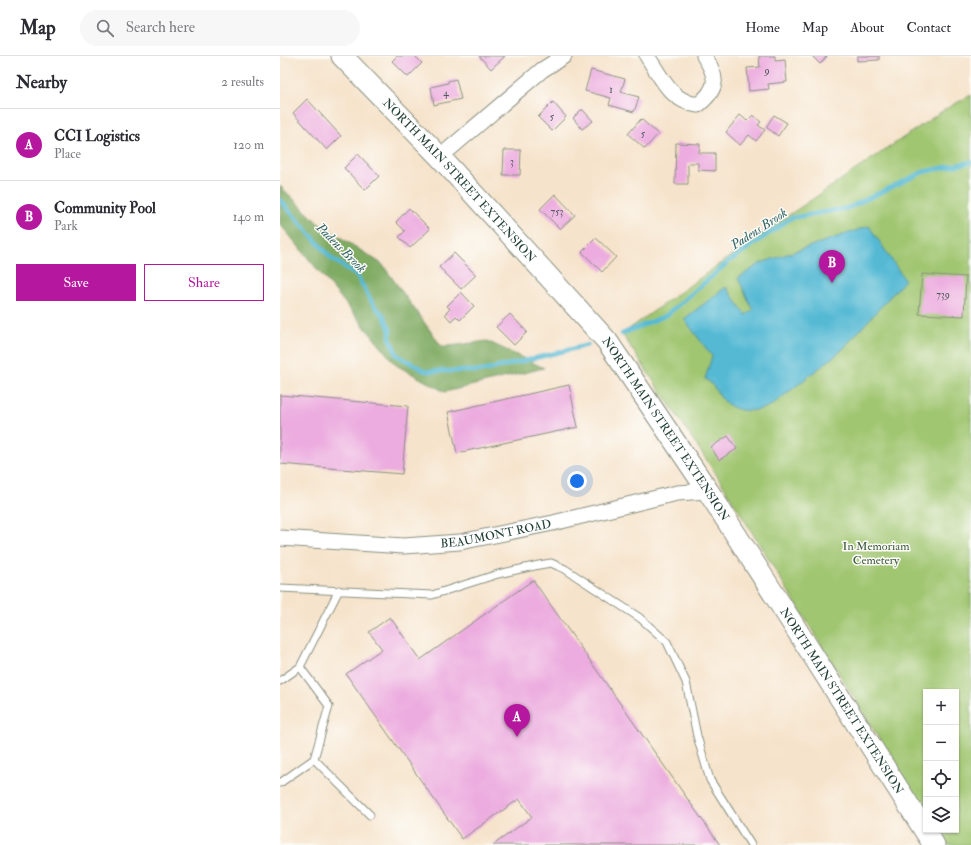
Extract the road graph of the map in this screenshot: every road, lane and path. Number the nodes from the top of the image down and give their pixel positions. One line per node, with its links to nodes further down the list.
1 (342, 56): 5 (street, NORTH MAIN STREET EXTENSION)
2 (564, 56): 5 (street)
3 (647, 56): 4 (street)
4 (704, 56)
5 (440, 157): 6 (street, NORTH MAIN STREET EXTENSION)
6 (708, 491): 7 (street, BEAUMONT ROAD); 16 (street, NORTH MAIN STREET EXTENSION)
7 (280, 538)
8 (280, 588): 9 (lane)
9 (339, 590): 10 (lane); 15 (lane)
10 (300, 667): 11 (lane); 12 (lane)
11 (280, 681)
12 (314, 759): 13 (lane); 14 (lane)
13 (280, 783)
14 (370, 815)
15 (751, 845)
16 (934, 845)

